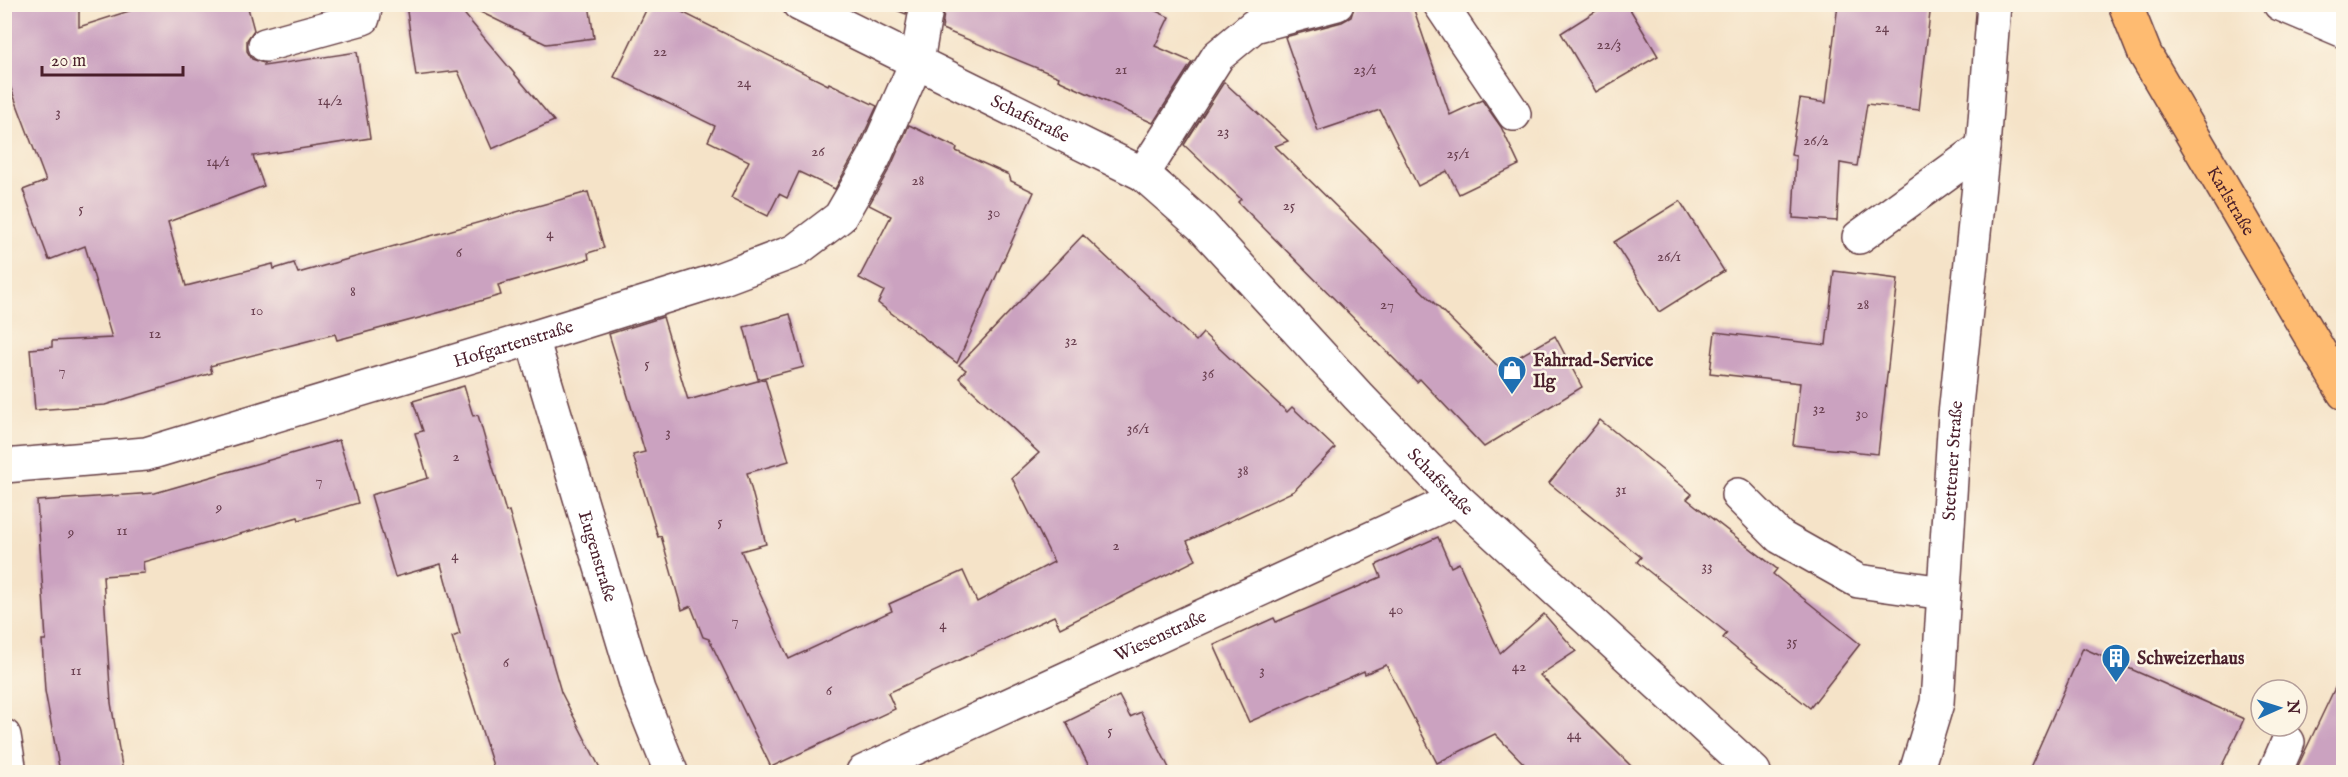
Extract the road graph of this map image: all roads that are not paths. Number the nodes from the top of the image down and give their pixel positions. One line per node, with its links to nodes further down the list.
1 (366, 4): 10 (street)
2 (800, 4): 11 (street, Schafstraße)
3 (927, 4): 11 (street)
4 (1337, 4): 14 (street)
5 (1440, 4): 12 (street)
6 (1994, 4): 13 (street, Stettener Straße)
7 (2125, 4): 17 (main road, Karlstraße)
8 (2280, 4): 9 (street)
9 (2343, 31)
10 (265, 45)
11 (917, 61): 14 (street, Schafstraße); 16 (street, Hofgartenstraße)
12 (1514, 114)
13 (1983, 147): 15 (street); 21 (street, Stettener Straße)
14 (1143, 174): 20 (street, Schafstraße)
15 (1859, 237)
16 (532, 338): 18 (street, Hofgartenstraße); 25 (street, Eugenstraße)
17 (2343, 393)
18 (4, 466)
19 (1738, 495): 21 (street)
20 (1457, 499): 26 (street, Wiesenstraße); 27 (street, Schafstraße)
21 (1944, 593): 28 (street, Stettener Straße)
22 (4, 736): 24 (street)
23 (2288, 742): 29 (street)
24 (10, 772)
25 (671, 772)
26 (863, 772)
27 (1754, 772)
28 (1916, 772)
29 (2275, 772)

